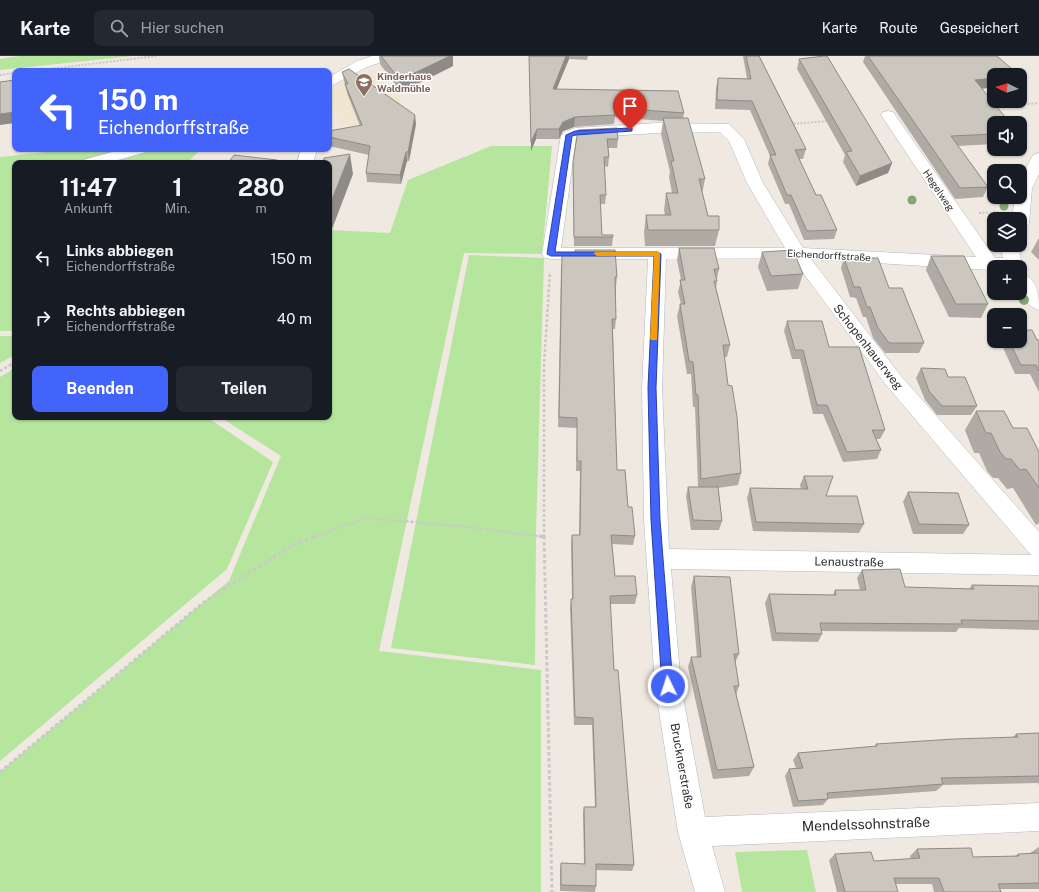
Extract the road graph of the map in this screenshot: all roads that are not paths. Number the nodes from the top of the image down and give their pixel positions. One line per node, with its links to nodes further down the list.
1 (386, 56): 3 (street)
2 (346, 57): 3 (street)
3 (362, 64): 4 (street); 5 (street)
4 (375, 72)
5 (332, 81)
6 (888, 115): 18 (street, Hegelweg)
7 (130, 152): 9 (street)
8 (1039, 158): 10 (street)
9 (100, 160)
10 (1027, 182)
11 (1027, 190): 12 (street)
12 (1039, 200)
13 (1039, 217): 14 (street)
14 (1027, 220)
15 (797, 253): 16 (street, Schopenhauerweg); 17 (street, Eichendorffstraße); 19 (street, Eichendorffstraße); 22 (street, Schopenhauerweg)
16 (551, 254): 17 (street, Eichendorffstraße)
17 (658, 254): 23 (street, Brucknerstraße)
18 (987, 260)
19 (987, 264)
20 (1027, 287): 21 (street)
21 (1039, 304)
22 (1039, 548)
23 (659, 559): 24 (street, Lenaustraße); 26 (street, Brucknerstraße)
24 (1039, 565)
25 (1039, 817): 26 (street, Mendelssohnstraße)
26 (693, 832): 27 (street, Brucknerstraße)
27 (710, 892)

